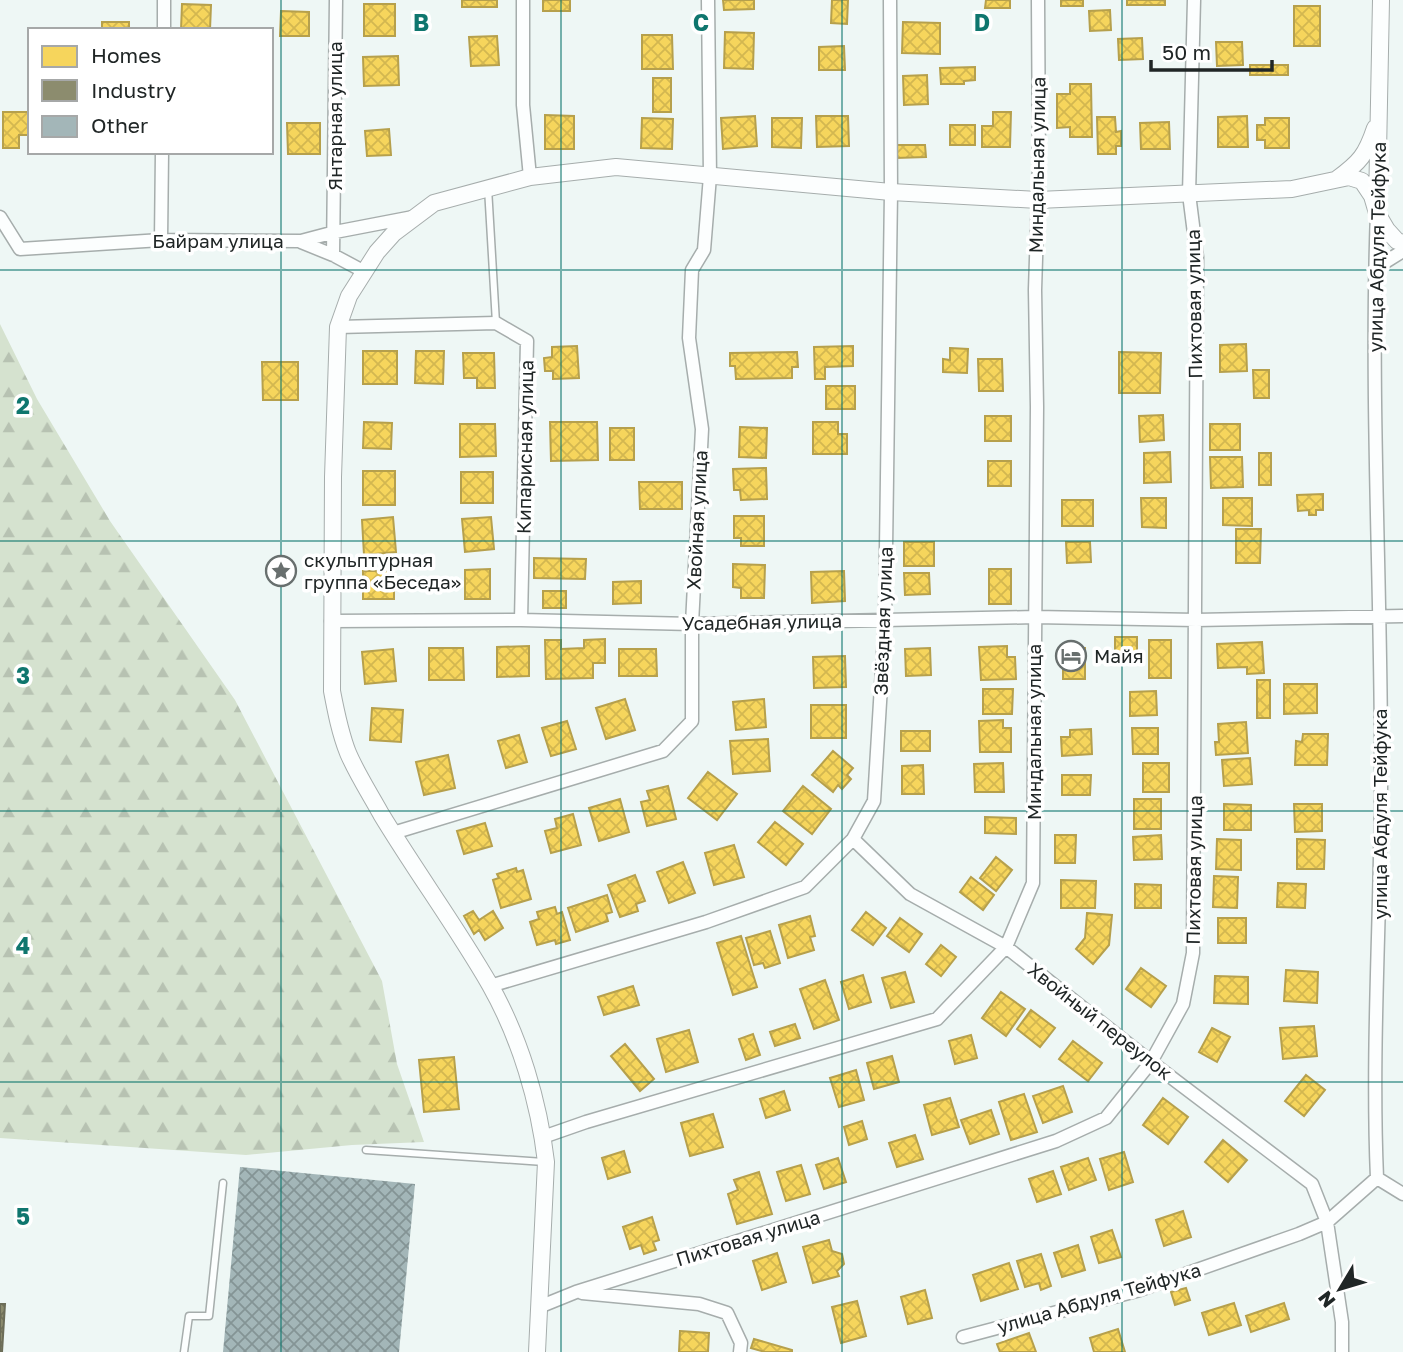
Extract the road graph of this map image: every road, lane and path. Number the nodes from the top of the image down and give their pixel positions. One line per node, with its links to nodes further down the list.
1 (164, 0): 9 (street)
2 (336, 0): 22 (street, Янтарная улица)
3 (523, 0): 13 (street)
4 (708, 0): 12 (street, Хвойная улица)
5 (890, 0): 16 (street, Звёздная улица)
6 (1038, 0): 18 (street, Миндальная улица)
7 (1194, 0): 17 (street, Пихтовая улица)
8 (1381, 0): 10 (street, улица Абдуля Тейфука)
9 (164, 28)
10 (1380, 98): 14 (street); 19 (street, улица Абдуля Тейфука)
11 (162, 154): 23 (street)
12 (710, 176): 13 (street); 16 (street); 39 (street, Хвойная улица)
13 (530, 177): 15 (street)
14 (1335, 180): 17 (street); 19 (street)
15 (488, 188): 21 (street); 30 (lane)
16 (891, 192): 18 (street); 36 (street, Звёздная улица)
17 (1189, 194): 18 (street); 37 (street, Пихтовая улица)
18 (1038, 200): 33 (street, Миндальная улица)
19 (1377, 213): 25 (street); 29 (street, улица Абдуля Тейфука)
20 (0, 217): 23 (street, Байрам улица)
21 (414, 217): 22 (street, Байрам улица); 28 (street)
22 (335, 232): 24 (street, Байрам улица); 27 (street, Янтарная улица)
23 (161, 240): 24 (street, Байрам улица)
24 (301, 242): 27 (street)
25 (1403, 243)
26 (1403, 251): 29 (street)
27 (333, 255): 28 (street)
28 (363, 271): 31 (street)
29 (1374, 285): 32 (street, улица Абдуля Тейфука)
30 (496, 323): 31 (street); 35 (street, Кипарисная улица)
31 (338, 327): 38 (street)
32 (1381, 616): 34 (street, Усадебная улица); 37 (street, Усадебная улица); 48 (street, улица Абдуля Тейфука)
33 (1035, 617): 36 (street, Усадебная улица); 37 (street, Усадебная улица); 42 (street, Миндальная улица)
34 (1403, 617)
35 (521, 620): 38 (street, Усадебная улица); 39 (street, Усадебная улица)
36 (886, 620): 39 (street, Усадебная улица); 41 (street, Звёздная улица)
37 (1196, 620): 44 (street, Пихтовая улица)
38 (331, 621): 40 (street)
39 (692, 624): 40 (street, Хвойная улица)
40 (393, 833): 43 (street)
41 (853, 839): 42 (street, Хвойный переулок); 43 (street, Звёздная улица)
42 (1006, 947): 44 (street, Хвойный переулок); 45 (street, Миндальная улица)
43 (490, 986): 45 (street)
44 (1151, 1062): 51 (street, Хвойный переулок); 52 (street, Пихтовая улица)
45 (543, 1137): 47 (street)
46 (366, 1150): 47 (lane)
47 (545, 1162): 53 (street)
48 (1377, 1178): 50 (street); 51 (street, улица Абдуля Тейфука)
49 (223, 1183): 55 (lane)
50 (1403, 1194)
51 (1328, 1222): 54 (street, улица Абдуля Тейфука); 58 (street, Хвойный переулок)
52 (576, 1292): 53 (street, Пихтовая улица); 57 (street)
53 (538, 1307): 56 (street)
54 (962, 1336)
55 (184, 1352)
56 (537, 1352)
57 (740, 1352)
58 (1342, 1352)

